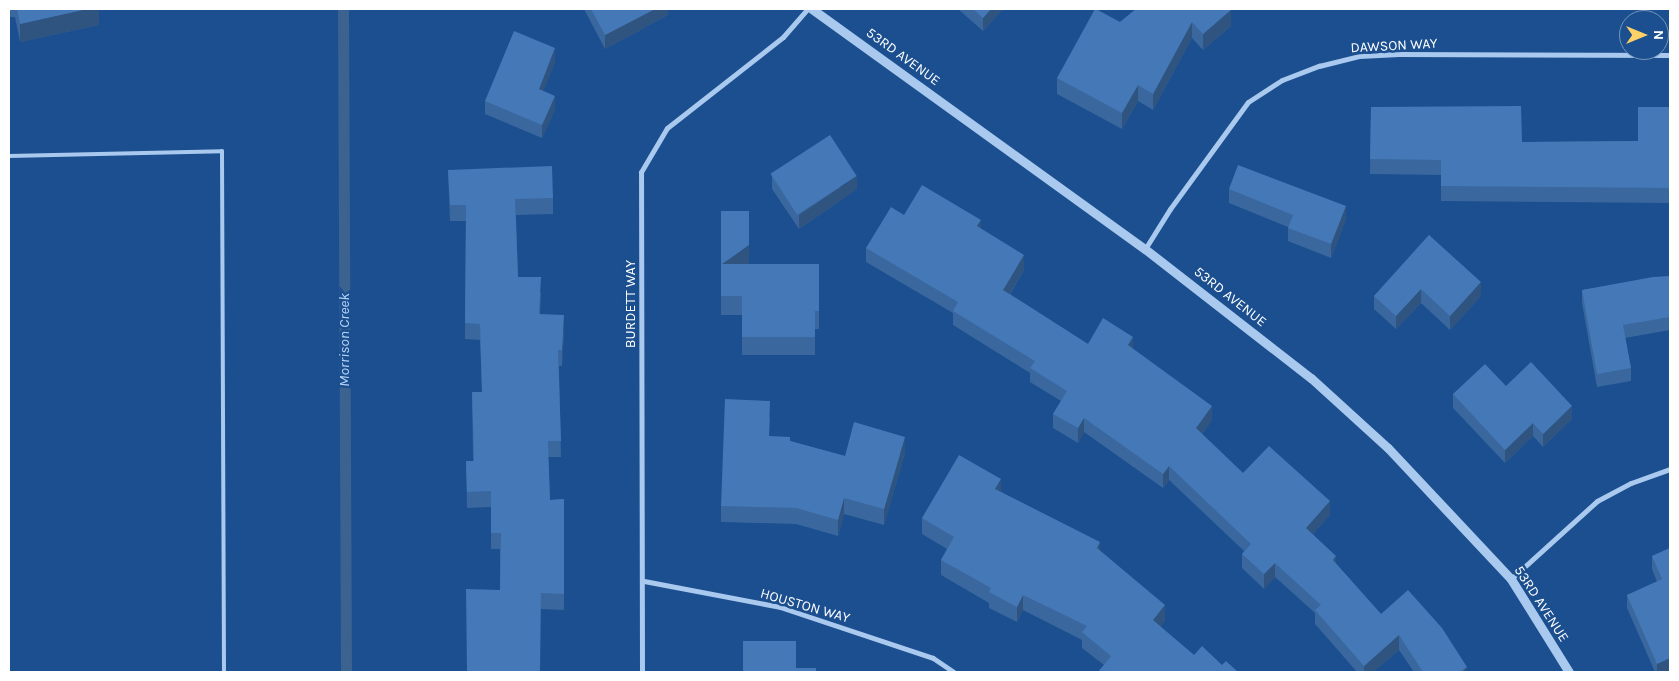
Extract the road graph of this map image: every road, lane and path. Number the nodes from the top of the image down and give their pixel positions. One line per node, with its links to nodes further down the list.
1 (807, 9): 8 (street, BURDETT WAY)
2 (812, 9): 5 (street, 53RD AVENUE)
3 (1670, 55): 5 (street, DAWSON WAY)
4 (9, 156): 9 (lane)
5 (1145, 249): 7 (street, 53RD AVENUE)
6 (1670, 469): 7 (street)
7 (1511, 579): 12 (street, 53RD AVENUE)
8 (644, 581): 10 (street, BURDETT WAY); 11 (street, HOUSTON WAY)
9 (224, 672)
10 (642, 672)
11 (954, 672)
12 (1568, 672)

